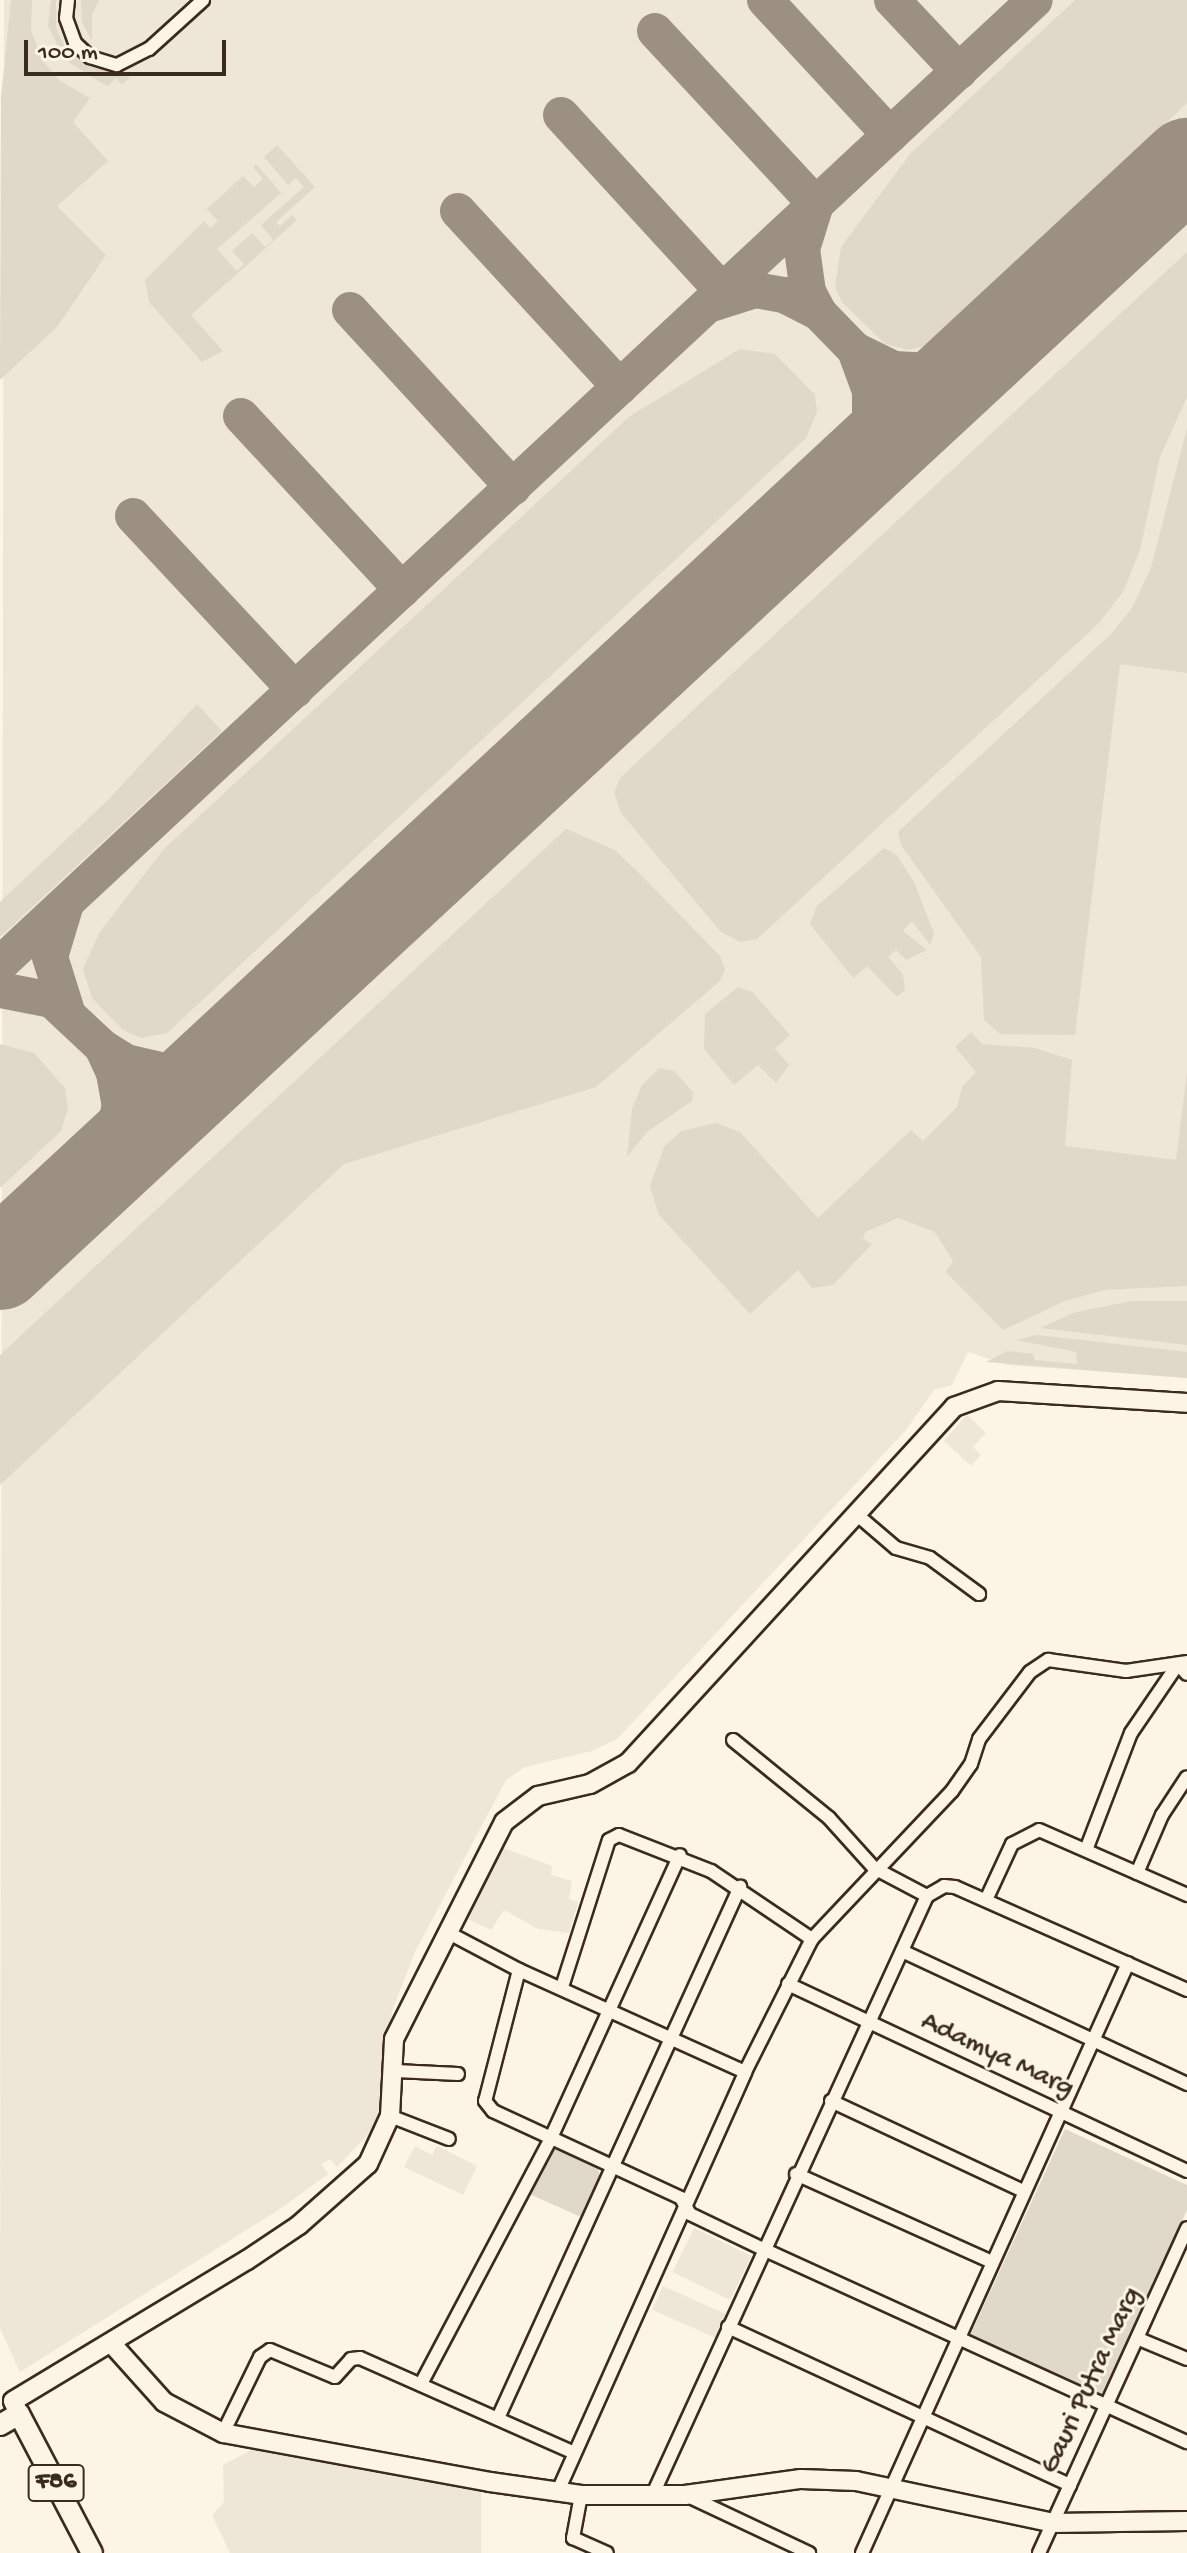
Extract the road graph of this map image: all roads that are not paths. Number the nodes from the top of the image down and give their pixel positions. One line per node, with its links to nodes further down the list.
1 (68, 0): 2 (street)
2 (203, 0)
3 (1187, 1403): 4 (main road)
4 (855, 1513): 5 (street); 17 (main road)
5 (979, 1594)
6 (1184, 1667): 9 (street); 11 (street)
7 (733, 1740): 11 (street)
8 (1187, 1777): 12 (street)
9 (1086, 1850): 12 (street); 16 (street)
10 (680, 1855): 13 (street); 23 (street); 25 (street)
11 (874, 1868): 15 (street); 18 (street)
12 (1137, 1873): 14 (street)
13 (740, 1887): 18 (street); 28 (street)
14 (1183, 1889)
15 (927, 1896): 16 (street); 19 (street)
16 (986, 1900): 20 (street)
17 (447, 1932): 21 (street); 29 (main road)
18 (812, 1939): 22 (street)
19 (902, 1951): 26 (street); 27 (street)
20 (1128, 1963): 24 (street); 27 (street)
21 (519, 1970): 23 (street); 37 (street)
22 (788, 1984): 26 (street, Adamya Marg); 30 (street)
23 (562, 1987): 25 (street)
24 (1187, 1990)
25 (610, 2013): 28 (street); 37 (street)
26 (868, 2022): 33 (street); 34 (street, Adamya Marg)
27 (1093, 2038): 32 (street); 34 (street)
28 (671, 2040): 30 (street); 38 (street)
29 (396, 2071): 31 (street); 35 (main road)
30 (745, 2072): 42 (street)
31 (458, 2074)
32 (1187, 2084)
33 (831, 2101): 40 (street); 41 (street)
34 (1060, 2112): 39 (street, Adamya Marg); 41 (street)
35 (390, 2116): 36 (street); 50 (main road)
36 (449, 2139)
37 (550, 2140): 38 (street); 52 (street)
38 (615, 2166): 42 (street); 55 (street)
39 (1187, 2171)
40 (796, 2174): 44 (street); 46 (street)
41 (1023, 2191): 46 (street)
42 (684, 2207): 44 (street); 60 (street)
43 (1187, 2228): 45 (street, Gauri Putra Marg)
44 (763, 2249): 47 (street); 48 (street)
45 (1181, 2258): 49 (street, Gauri Putra Marg)
46 (992, 2262): 48 (street)
47 (728, 2327): 56 (street); 64 (street)
48 (958, 2339): 53 (street); 56 (street)
49 (1139, 2339): 51 (street); 53 (street, Gauri Putra Marg)
50 (112, 2344): 54 (main road); 58 (main road)
51 (1187, 2359)
52 (422, 2382): 55 (street); 58 (street)
53 (1106, 2406): 59 (street); 61 (street, Gauri Putra Marg)
54 (19, 2414): 57 (main road); 69 (main road, F86)
55 (498, 2418): 60 (street)
56 (925, 2418): 61 (street); 62 (street)
57 (0, 2425)
58 (223, 2433): 63 (main road)
59 (1187, 2442)
60 (574, 2453): 63 (street)
61 (1070, 2485): 68 (street, Gauri Putra Marg)
62 (892, 2487): 66 (main road); 68 (main road); 72 (street)
63 (558, 2491): 65 (main road)
64 (653, 2494): 65 (main road); 66 (main road)
65 (581, 2495): 70 (street)
66 (685, 2495): 71 (street)
67 (1187, 2521): 68 (main road)
68 (1053, 2523): 73 (street, Gauri Putra Marg)
69 (92, 2553)
70 (607, 2553)
71 (809, 2553)
72 (862, 2553)
73 (1039, 2553)

